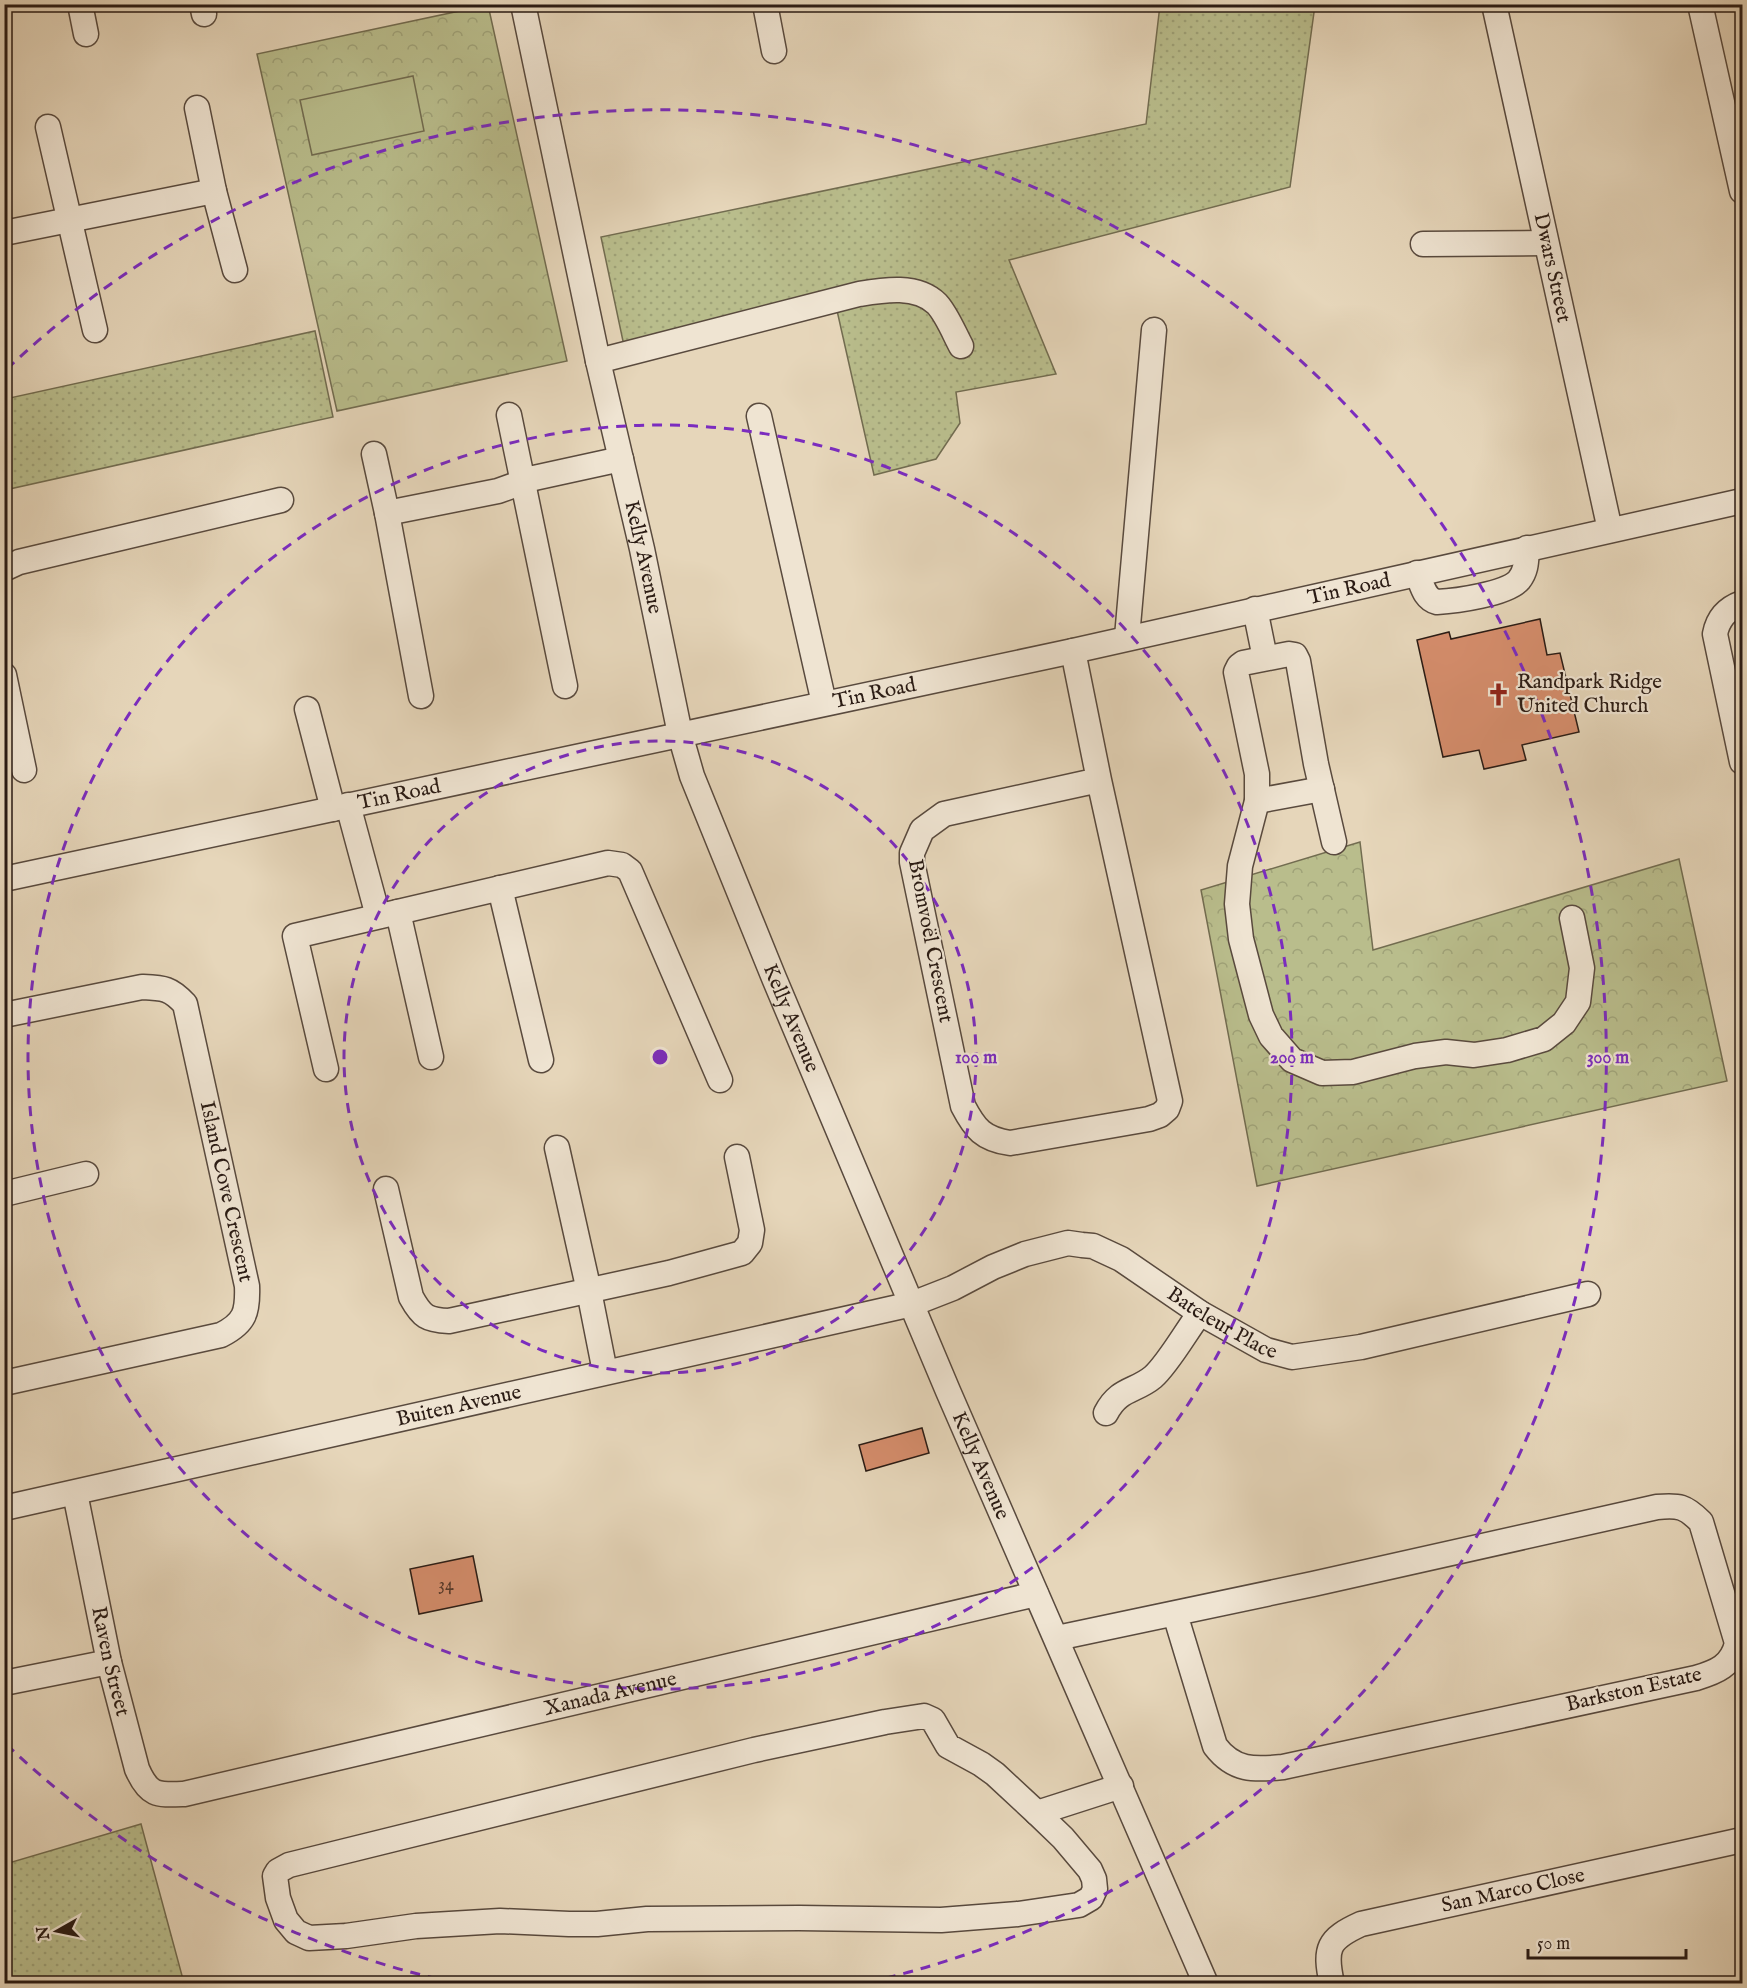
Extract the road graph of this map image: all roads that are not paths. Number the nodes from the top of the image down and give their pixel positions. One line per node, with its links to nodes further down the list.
1 (80, 4): 6 (street)
2 (523, 4): 20 (street, Kelly Avenue)
3 (765, 4): 7 (street)
4 (1494, 4): 14 (street, Dwars Street)
5 (1700, 4): 11 (street)
6 (86, 34)
7 (774, 51)
8 (197, 108): 10 (street)
9 (48, 127): 12 (street)
10 (214, 190): 12 (street); 16 (street)
11 (1743, 191)
12 (69, 220): 13 (street); 17 (street)
13 (4, 233)
14 (1546, 243): 15 (street); 29 (street, Dwars Street)
15 (1423, 244)
16 (235, 270)
17 (95, 330)
18 (1154, 330): 35 (street)
19 (961, 346): 20 (street)
20 (598, 361): 24 (street, Kelly Avenue)
21 (509, 415): 25 (street)
22 (759, 416): 41 (street)
23 (374, 454): 28 (street)
24 (621, 459): 25 (street); 43 (street, Kelly Avenue)
25 (523, 482): 28 (street); 39 (street)
26 (281, 500): 31 (street)
27 (1743, 501): 29 (street, Tin Road)
28 (387, 513): 40 (street)
29 (1610, 530): 30 (street, Tin Road)
30 (1527, 548): 32 (street, Tin Road); 32 (street)
31 (4, 569)
32 (1417, 573): 34 (street, Tin Road)
33 (1743, 603): 44 (street)
34 (1255, 609): 35 (street, Tin Road); 37 (street)
35 (1127, 637): 36 (street, Tin Road)
36 (1073, 651): 41 (street, Tin Road); 46 (street, Bromvoël Crescent)
37 (1265, 658): 47 (street); 48 (street)
38 (4, 675): 45 (street)
39 (565, 686)
40 (421, 696)
41 (824, 703): 43 (street, Tin Road)
42 (307, 709): 49 (street)
43 (680, 734): 49 (street, Tin Road); 67 (street, Kelly Avenue)
44 (1743, 762)
45 (24, 770)
46 (1099, 780): 46 (street, Bromvoël Crescent)
47 (1322, 789): 48 (street); 50 (street)
48 (1257, 801): 54 (street)
49 (340, 807): 51 (street, Tin Road); 53 (street)
50 (1334, 842)
51 (4, 879)
52 (500, 888): 53 (street); 57 (street); 59 (street)
53 (388, 914): 56 (street); 58 (street)
54 (1572, 918)
55 (4, 1015): 70 (street, Island Cove Crescent)
56 (431, 1057)
57 (541, 1060)
58 (326, 1069)
59 (720, 1080)
60 (557, 1148): 65 (street)
61 (737, 1157): 65 (street)
62 (86, 1174): 64 (street)
63 (386, 1189): 65 (street)
64 (4, 1194)
65 (590, 1291): 69 (street)
66 (1588, 1294): 68 (street, Bateleur Place)
67 (912, 1304): 68 (street, Bateleur Place); 69 (street, Buiten Avenue); 74 (street, Kelly Avenue)
68 (1200, 1313): 71 (street)
69 (605, 1372): 72 (street, Buiten Avenue)
70 (4, 1383)
71 (1106, 1413)
72 (75, 1493): 73 (street, Buiten Avenue); 77 (street, Raven Street)
73 (4, 1508)
74 (1036, 1594): 76 (street, Kelly Avenue); 80 (street, Xanada Avenue)
75 (1175, 1614): 75 (street, Barkston Estate); 76 (street, Barkston Estate)
76 (1057, 1638): 79 (street, Kelly Avenue)
77 (109, 1662): 78 (street); 80 (street, Raven Street)
78 (4, 1683)
79 (1121, 1786): 81 (street); 83 (street, Kelly Avenue)
80 (184, 1794)
81 (1036, 1812): 81 (street)
82 (1743, 1840): 84 (street, San Marco Close)
83 (1206, 1983)
84 (1332, 1983)

